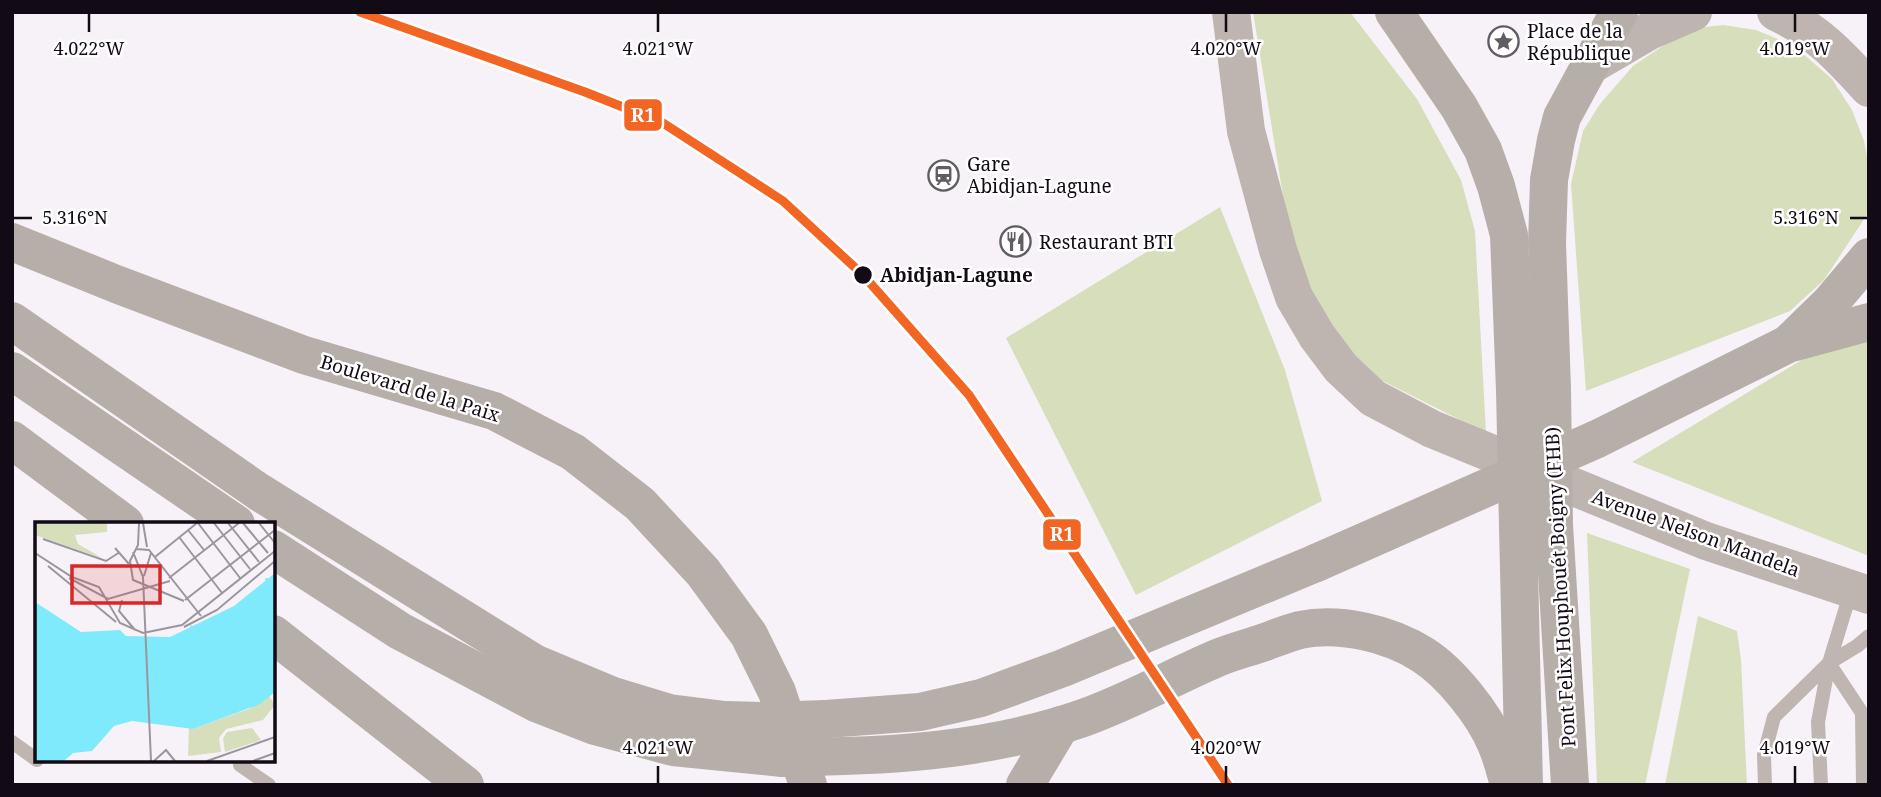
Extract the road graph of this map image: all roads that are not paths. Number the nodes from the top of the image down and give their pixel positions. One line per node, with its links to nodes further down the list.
1 (1231, 12): 20 (main road, Avenue Nelson Mandela)
2 (1394, 12): 14 (main road)
3 (1619, 12): 6 (main road)
4 (1693, 12): 6 (main road)
5 (1776, 12): 7 (main road)
6 (1589, 66): 14 (main road)
7 (1869, 88)
8 (12, 242): 28 (main road, Boulevard de la Paix)
9 (1869, 257): 12 (main road)
10 (12, 321): 12 (main road, bridge)
11 (1869, 322): 12 (main road)
12 (1788, 344)
13 (12, 371): 17 (main road)
14 (1533, 389): 18 (main road, Pont Felix Houphouét Boigny (FHB), bridge)
15 (12, 440): 16 (main road)
16 (122, 522)
17 (233, 522)
18 (1536, 526): 33 (main road, Pont Felix Houphouét Boigny (FHB)); 34 (main road, Pont Felix Houphouét Boigny (FHB))
19 (275, 551): 28 (main road)
20 (1860, 592): 23 (lane)
21 (275, 636): 30 (main road)
22 (1869, 636): 23 (lane)
23 (1829, 663): 35 (lane); 36 (lane); 37 (lane)
24 (1074, 721): 28 (main road, bridge); 31 (main road); 32 (main road)
25 (12, 742): 26 (lane)
26 (35, 759)
27 (240, 765): 29 (lane)
28 (795, 771)
29 (269, 785)
30 (465, 785)
31 (1025, 785)
32 (1509, 785)
33 (1524, 785)
34 (1570, 785)
35 (1765, 785)
36 (1821, 785)
37 (1863, 785)

